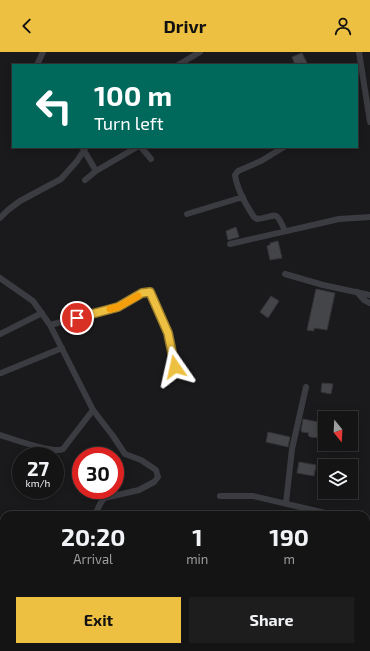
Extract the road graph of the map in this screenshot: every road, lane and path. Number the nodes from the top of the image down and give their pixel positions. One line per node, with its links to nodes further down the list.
1 (42, 52): 4 (street)
2 (200, 52): 5 (street)
3 (359, 52): 6 (street)
4 (37, 64)
5 (180, 64)
6 (369, 112): 7 (street)
7 (370, 122)
8 (84, 148): 13 (street); 18 (street)
9 (135, 148): 13 (street)
10 (142, 148): 12 (street)
11 (282, 148): 15 (street)
12 (151, 159)
13 (96, 171): 14 (street)
14 (85, 180)
15 (243, 197): 16 (street); 19 (street)
16 (187, 214)
17 (370, 217): 19 (street)
18 (0, 218)
19 (286, 231): 20 (street)
20 (230, 244)
21 (285, 274): 23 (street)
22 (0, 278): 26 (street)
23 (357, 292): 24 (street); 25 (street)
24 (370, 295)
25 (370, 303)
26 (42, 313): 27 (street); 28 (street)
27 (50, 324): 29 (street); 30 (street)
28 (0, 334)
29 (62, 348): 31 (street); 33 (street)
30 (175, 367)
31 (1, 373)
32 (306, 387): 36 (street)
33 (93, 410): 34 (street); 37 (street)
34 (0, 435)
35 (220, 496): 36 (street)
36 (286, 503): 38 (street)
37 (97, 511)
38 (318, 511)

